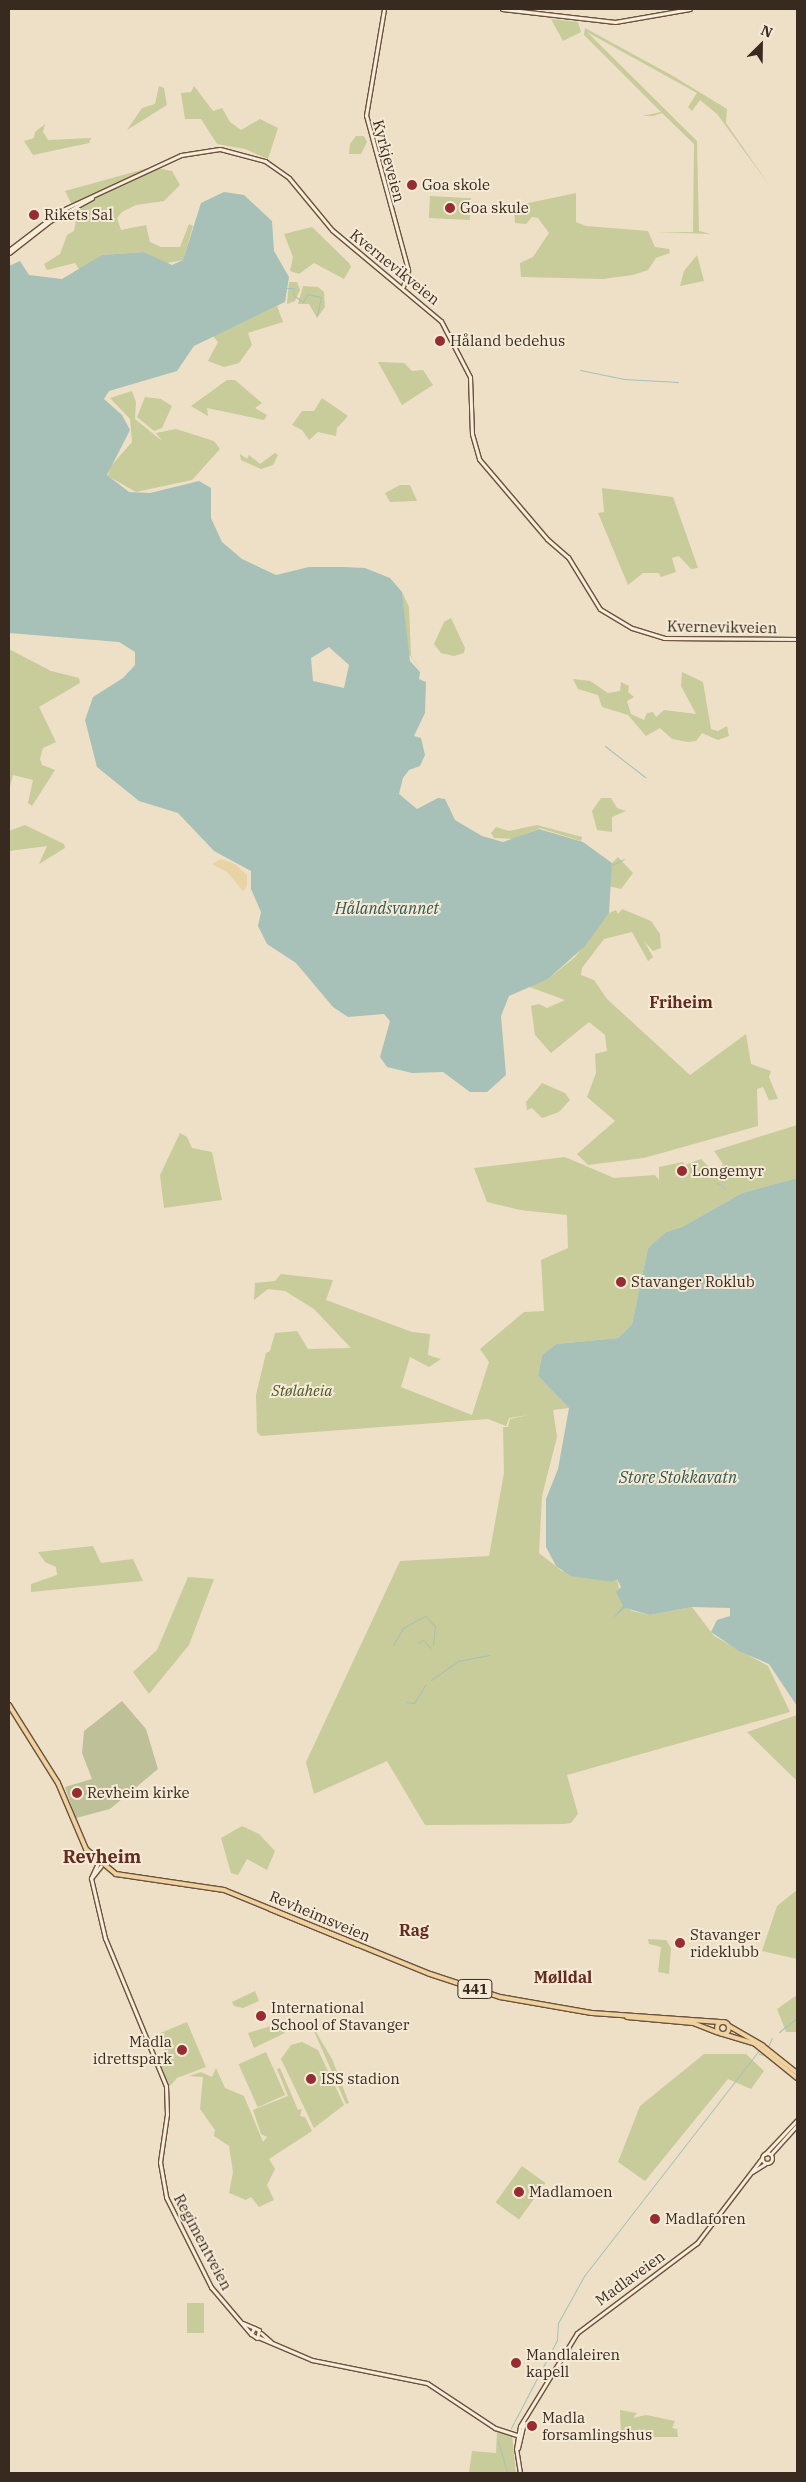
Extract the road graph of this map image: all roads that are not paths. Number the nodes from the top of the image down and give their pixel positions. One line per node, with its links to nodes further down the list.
1 (384, 9): 5 (main road, Kyrkjeveien)
2 (502, 9): 3 (main road)
3 (690, 9)
4 (9, 252): 5 (main road, Kvernevikveien)
5 (403, 286): 6 (main road, Kvernevikveien)
6 (797, 639)
7 (9, 1705): 8 (main road, Revheimsveien / 441)
8 (100, 1864): 9 (main road, Revheimsveien / 441); 24 (main road, Regimentveien)
9 (613, 2014): 10 (main road, Revheimsveien / 441); 12 (main road, Revheimsveien / 441)
10 (720, 2022): 11 (main road, 441); 12 (main road)
11 (729, 2026): 13 (main road); 14 (main road, 441)
12 (717, 2032): 13 (main road, 441)
13 (724, 2034): 14 (main road, 441)
14 (750, 2040): 15 (main road, 441)
15 (786, 2066): 16 (main road, 441); 17 (main road, 441)
16 (797, 2073)
17 (797, 2078)
18 (797, 2120): 21 (main road, Madlaveien)
19 (797, 2125): 20 (main road)
20 (771, 2154): 21 (main road); 22 (main road)
21 (763, 2156): 22 (main road); 23 (main road, Madlaveien)
22 (767, 2163): 23 (main road, Madlaveien)
23 (747, 2175): 30 (main road, Madlaveien)
24 (241, 2322): 25 (main road, Regimentveien); 27 (main road, Regimentveien)
25 (254, 2328): 26 (main road, Regimentveien); 27 (main road)
26 (260, 2332): 28 (main road); 29 (main road)
27 (251, 2334): 28 (main road)
28 (258, 2337): 29 (main road)
29 (277, 2347): 30 (main road)
30 (519, 2434): 31 (main road, Madlaveien)
31 (520, 2473)

